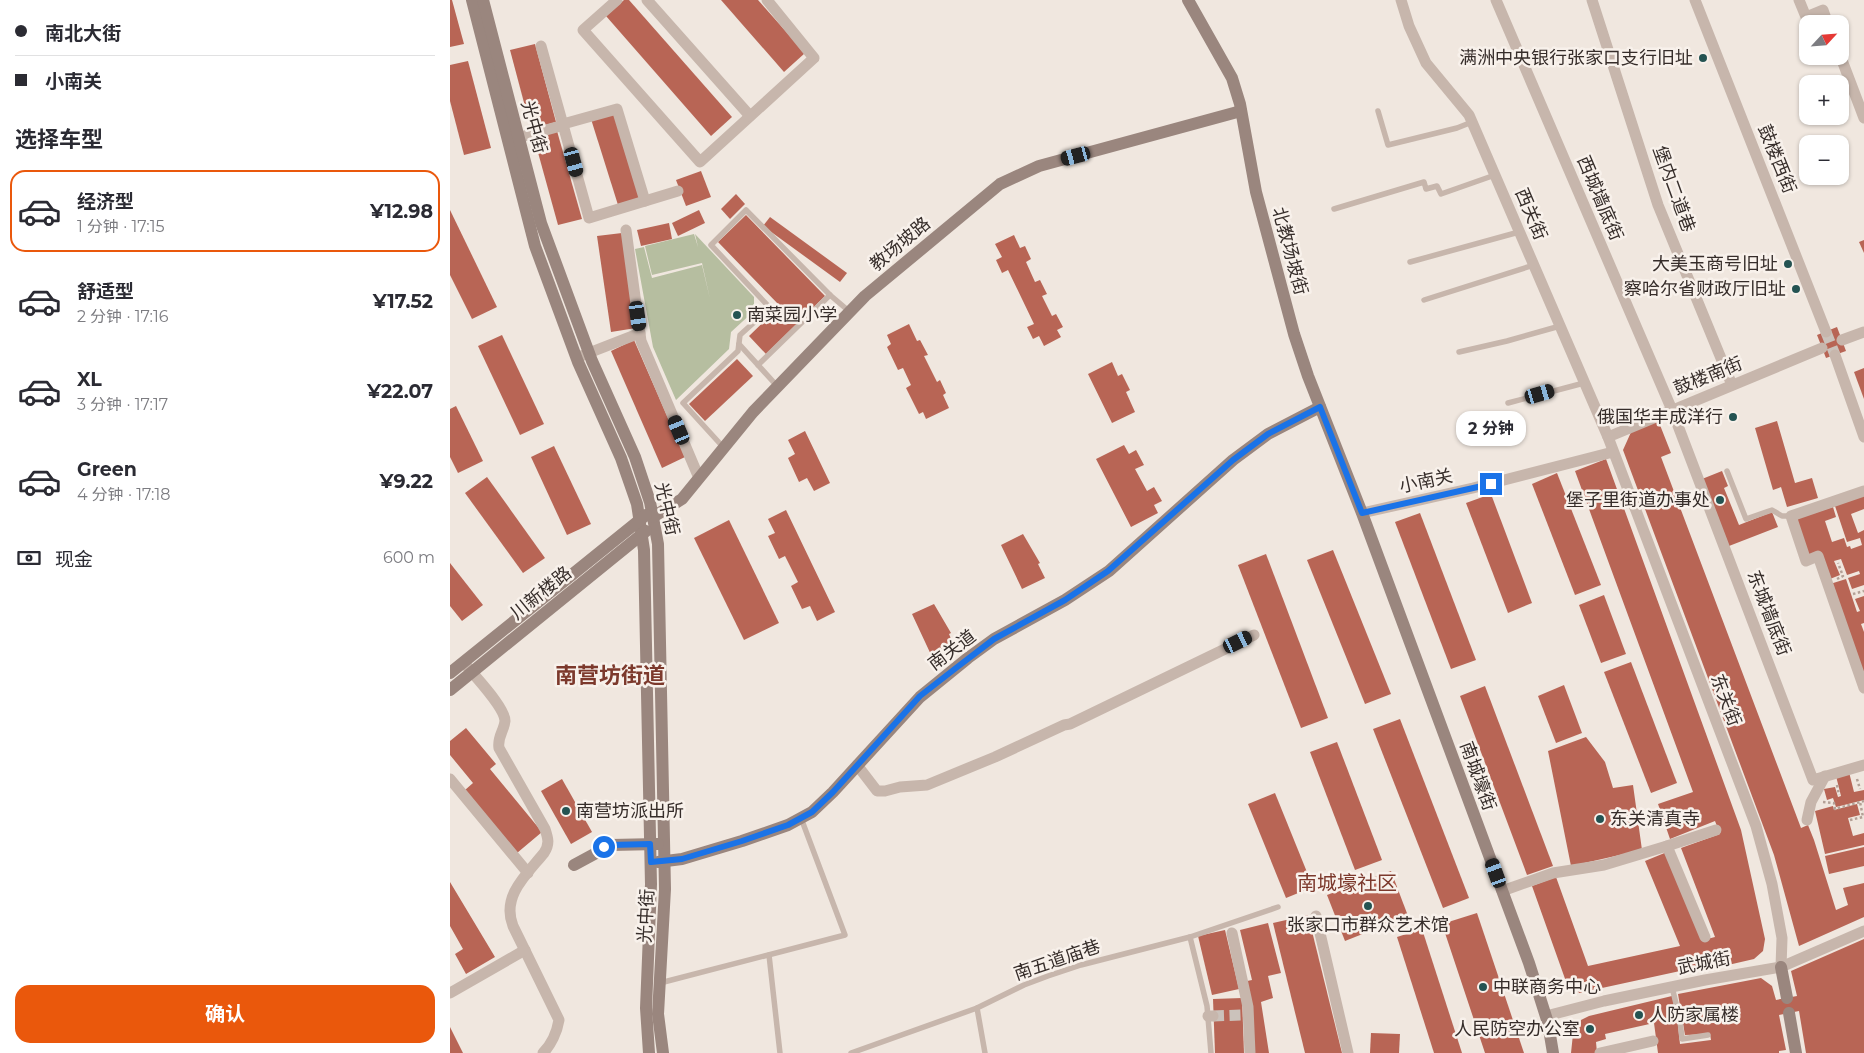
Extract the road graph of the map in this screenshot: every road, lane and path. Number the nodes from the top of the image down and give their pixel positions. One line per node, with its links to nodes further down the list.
1 (472, 0): 23 (street, 光中街)
2 (483, 0): 23 (street, 光中街)
3 (617, 0): 19 (street)
4 (647, 0): 19 (street)
5 (767, 0): 19 (street)
6 (1188, 0): 17 (street, 北教场坡街)
7 (1400, 0): 21 (street, 西关街)
8 (1496, 0): 52 (street, 西城墙底街)
9 (1592, 0): 48 (street, 堡内二道巷)
10 (1695, 0): 36 (street, 鼓楼西街)
11 (1799, 0): 12 (street)
12 (1805, 15)
13 (1811, 15): 14 (street)
14 (1825, 15)
15 (541, 46): 22 (street)
16 (1844, 65): 20 (street)
17 (1241, 111): 34 (street, 教场坡路); 51 (street, 北教场坡街)
18 (1378, 111): 21 (lane)
19 (750, 116)
20 (1864, 118)
21 (1472, 122): 24 (street, 西关街)
22 (564, 125): 23 (street); 26 (street); 26 (street)
23 (513, 139): 42 (street, 光中街); 45 (street, 光中街)
24 (1495, 175): 27 (lane); 29 (street, 西关街)
25 (678, 191): 26 (street)
26 (645, 202)
27 (1334, 209)
28 (626, 230): 38 (street)
29 (1519, 232): 30 (lane); 31 (street, 西关街)
30 (1410, 262)
31 (1534, 265): 33 (lane); 35 (street, 西关街)
32 (830, 295): 34 (lane); 40 (lane); 46 (lane)
33 (1424, 300)
34 (850, 312): 49 (street, 教场坡路)
35 (1560, 326): 43 (lane); 47 (street, 西关街)
36 (1826, 332)
37 (1864, 332): 39 (street)
38 (640, 333): 42 (street); 58 (street)
39 (1842, 340)
40 (738, 344): 46 (lane); 55 (lane)
41 (1822, 348): 48 (street, 鼓楼南街)
42 (589, 352): 45 (street); 62 (street, 光中街)
43 (1459, 352)
44 (1835, 355): 54 (street)
45 (576, 358): 63 (street, 光中街)
46 (758, 365): 49 (lane)
47 (1584, 383): 50 (lane); 53 (street, 西关街)
48 (1732, 385): 52 (street, 鼓楼南街)
49 (778, 386): 55 (street, 教场坡路)
50 (1508, 403)
51 (1320, 407): 60 (street, 北教场坡街); 72 (street, 南关道)
52 (1672, 410): 53 (street, 鼓楼南街); 74 (street, 东城墙底街)
53 (1608, 437): 56 (street, 西关街)
54 (1864, 437)
55 (724, 448): 58 (street, 教场坡路)
56 (1613, 452): 60 (street, 小南关); 99 (street, 东关街)
57 (1727, 470): 61 (lane)
58 (699, 478): 62 (street, 教场坡路)
59 (1864, 492): 61 (street)
60 (1362, 513): 90 (street, 南城壕街)
61 (1791, 516): 70 (street)
62 (653, 517): 63 (street, 川新楼路); 64 (street, 川新楼路); 84 (street, 光中街)
63 (640, 519): 64 (street, 光中街); 68 (street, 川新楼路)
64 (642, 534): 68 (street, 川新楼路); 83 (street, 光中街)
65 (1864, 591): 66 (path)
66 (1853, 594)
67 (1254, 635): 72 (street)
68 (468, 667): 69 (street, 川新楼路); 71 (street, 川新楼路); 89 (street)
69 (450, 673)
70 (1864, 688)
71 (450, 690)
72 (857, 765): 79 (street, 南关道)
73 (1864, 765): 74 (street)
74 (1824, 776): 77 (street)
75 (450, 779): 89 (street)
76 (1864, 801): 78 (path)
77 (1810, 802): 78 (path); 80 (street)
78 (1860, 802): 81 (path)
79 (801, 818): 86 (street, 南关道); 98 (lane)
80 (1807, 820)
81 (1850, 820)
82 (1716, 830): 85 (street)
83 (650, 844): 84 (street); 87 (street, 光中街); 88 (street)
84 (664, 844): 86 (street, 光中街)
85 (1667, 846): 90 (street); 96 (street)
86 (664, 861): 87 (street, 南关道); 100 (street, 光中街)
87 (651, 862): 100 (street, 光中街)
88 (574, 865)
89 (528, 872): 97 (street)
90 (1502, 891): 106 (street, 南城壕街)
91 (1278, 907): 95 (lane, 南五道庙巷)
92 (1316, 916): 118 (street)
93 (1864, 931): 99 (street, 武城街)
94 (1232, 932): 117 (street)
95 (1190, 937): 104 (lane, 南五道庙巷); 116 (lane)
96 (1704, 937)
97 (525, 950): 102 (street); 110 (street)
98 (769, 954): 100 (lane); 113 (lane)
99 (1781, 967): 101 (street, 武城街); 103 (street)
100 (654, 982): 111 (street, 光中街); 112 (street, 光中街)
101 (1672, 986): 106 (street, 武城街); 107 (lane)
102 (450, 993)
103 (1787, 998)
104 (977, 1008): 114 (lane, 南五道庙巷); 115 (lane)
105 (1790, 1013): 120 (street)
106 (1546, 1016): 119 (street, 南城壕街)
107 (1708, 1035)
108 (1653, 1041): 109 (street)
109 (1604, 1052)
110 (543, 1053)
111 (649, 1053)
112 (663, 1053)
113 (780, 1053)
114 (851, 1053)
115 (984, 1053)
116 (1211, 1053)
117 (1250, 1053)
118 (1348, 1053)
119 (1553, 1053)
120 (1796, 1053)

